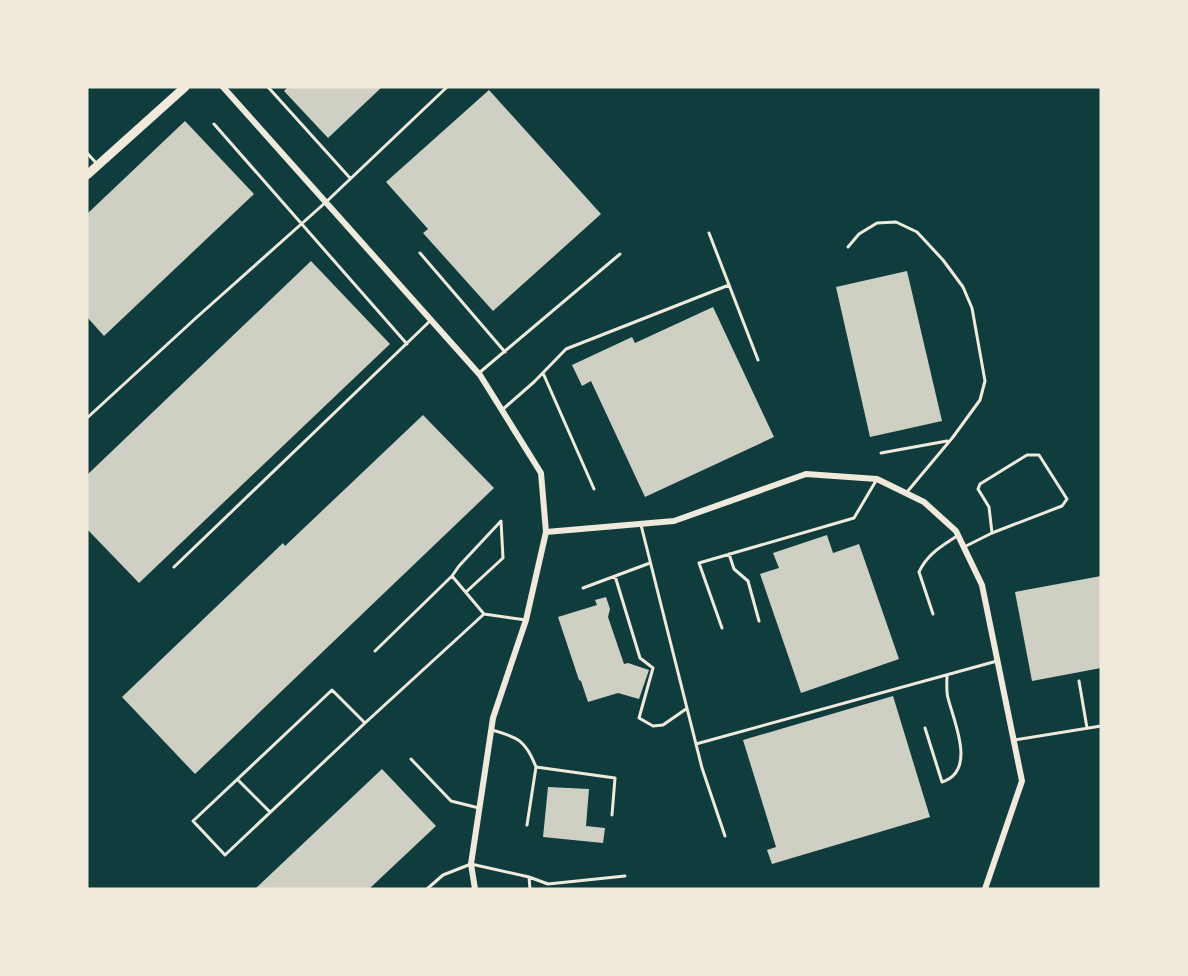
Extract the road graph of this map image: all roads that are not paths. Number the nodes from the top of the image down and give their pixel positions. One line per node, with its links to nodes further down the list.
1 (184, 87): 7 (main road)
2 (223, 87): 10 (street)
3 (268, 87): 9 (lane)
4 (447, 87): 9 (lane)
5 (214, 124): 11 (lane)
6 (87, 153): 7 (lane)
7 (98, 165): 8 (main road)
8 (87, 175)
9 (350, 178): 10 (lane)
10 (326, 202): 11 (lane); 17 (street)
11 (301, 224): 18 (lane); 24 (lane)
12 (709, 233): 16 (lane)
13 (848, 247): 25 (lane)
14 (420, 253): 19 (lane)
15 (620, 254): 19 (lane)
16 (729, 285): 20 (lane); 22 (lane)
17 (432, 320): 18 (lane); 21 (street)
18 (407, 344): 37 (lane)
19 (505, 352): 21 (lane)
20 (758, 360)
21 (479, 373): 23 (street)
22 (543, 373): 23 (lane); 28 (lane)
23 (502, 410): 31 (street)
24 (87, 418)
25 (949, 441): 26 (lane); 29 (lane)
26 (881, 453)
27 (877, 479): 29 (street); 30 (street); 35 (lane)
28 (594, 489)
29 (906, 493): 33 (street)
30 (640, 524): 31 (street); 36 (lane)
31 (546, 532): 44 (street)
32 (992, 533): 32 (lane); 34 (lane)
33 (958, 535): 34 (street); 43 (lane)
34 (964, 547): 48 (street)
35 (729, 554): 45 (lane); 46 (lane)
36 (650, 563): 39 (lane); 51 (lane)
37 (174, 567)
38 (452, 576): 41 (lane); 41 (lane); 47 (lane)
39 (615, 576): 40 (lane); 51 (lane)
40 (583, 588)
41 (466, 592): 42 (lane)
42 (484, 614): 44 (lane); 52 (lane)
43 (933, 614)
44 (526, 620): 56 (street)
45 (759, 621)
46 (722, 628)
47 (375, 651)
48 (997, 661): 49 (lane); 57 (street)
49 (947, 675): 54 (lane); 58 (lane)
50 (1079, 681): 55 (lane)
51 (687, 709): 58 (lane)
52 (364, 723): 61 (lane); 63 (lane)
53 (1101, 726): 55 (lane)
54 (926, 728)
55 (1087, 728): 57 (lane)
56 (491, 730): 60 (lane); 62 (street)
57 (1014, 740): 73 (street)
58 (696, 744): 66 (lane)
59 (411, 759): 62 (lane)
60 (536, 767): 64 (lane); 65 (lane)
61 (237, 780): 63 (lane); 63 (lane)
62 (479, 808): 67 (street)
63 (270, 812)
64 (612, 815)
65 (527, 825)
66 (725, 836)
67 (471, 864): 69 (lane); 70 (lane); 71 (street)
68 (626, 876): 69 (lane)
69 (529, 877): 72 (lane)
70 (427, 889)
71 (475, 889)
72 (530, 889)
73 (985, 889)

